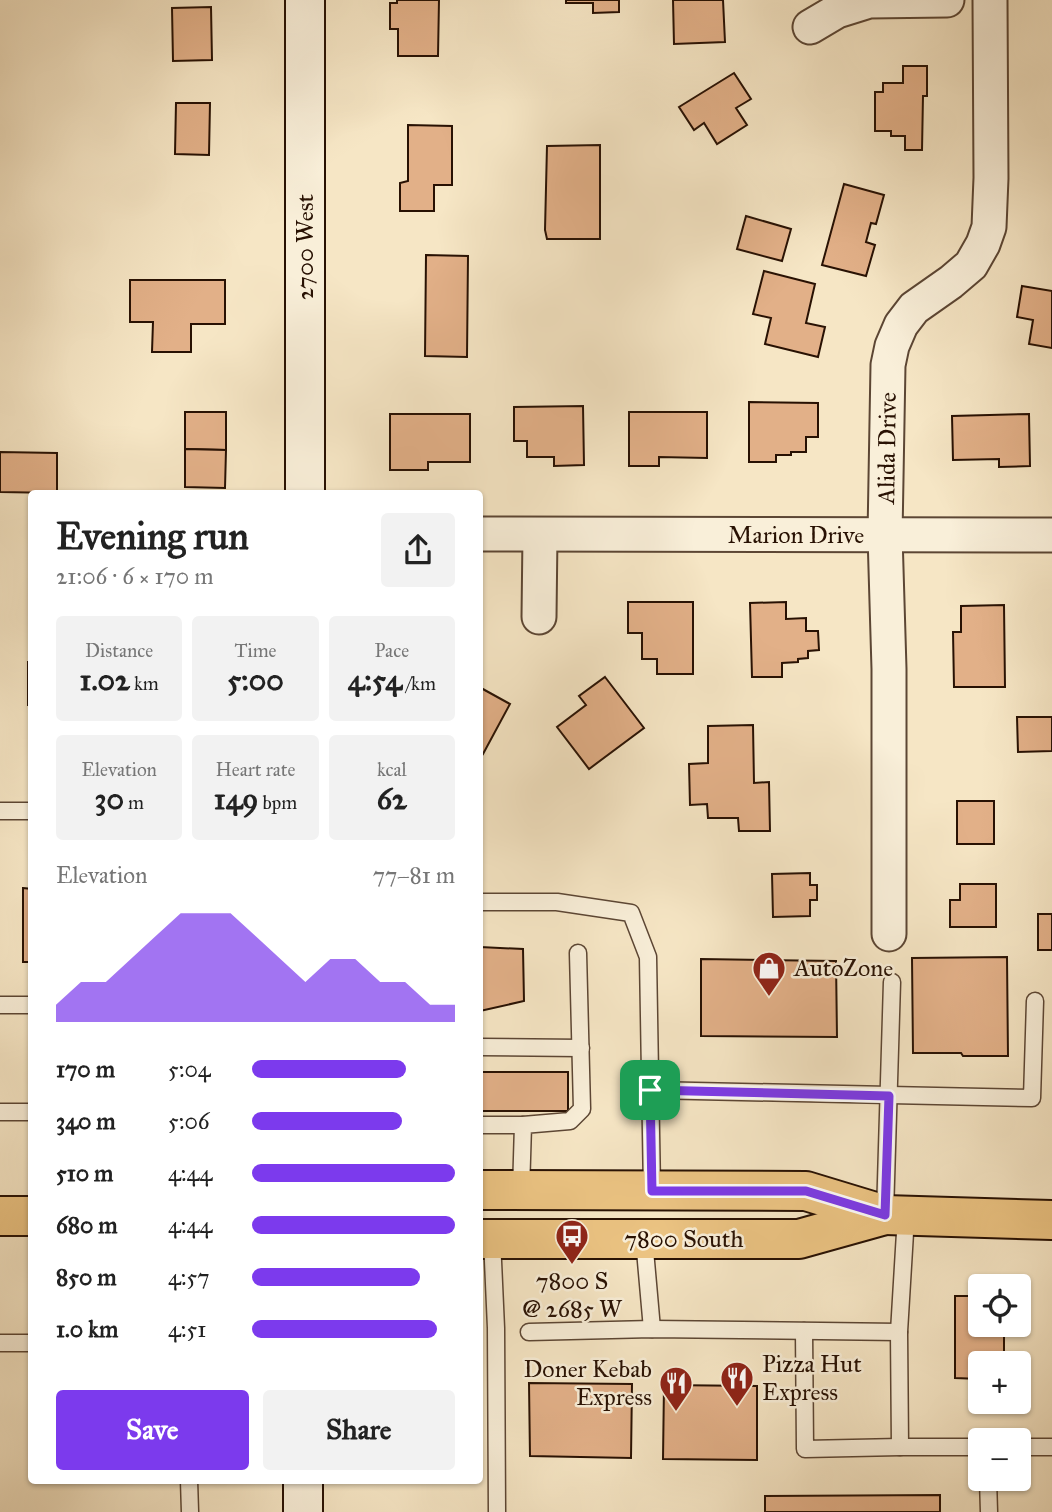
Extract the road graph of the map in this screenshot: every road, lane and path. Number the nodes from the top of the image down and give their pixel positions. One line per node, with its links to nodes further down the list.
1 (305, 0): 5 (main road, 2700 West)
2 (947, 0): 4 (street)
3 (990, 0): 8 (street, Alida Drive)
4 (810, 27)
5 (305, 490)
6 (483, 534): 7 (street, Marion Drive)
7 (540, 535): 8 (street, Marion Drive); 10 (street)
8 (885, 535): 9 (street, Marion Drive); 14 (street, Alida Drive)
9 (1052, 535)
10 (539, 617)
11 (0, 811): 12 (lane)
12 (28, 811)
13 (483, 902): 22 (lane)
14 (889, 934)
15 (578, 953): 21 (lane)
16 (892, 982): 23 (lane)
17 (1035, 1000): 23 (lane)
18 (0, 1005): 19 (lane)
19 (28, 1005)
20 (483, 1047): 21 (lane)
21 (581, 1048): 27 (lane)
22 (650, 1090): 23 (lane); 30 (lane)
23 (889, 1096): 33 (lane)
24 (0, 1112): 25 (lane)
25 (28, 1112)
26 (483, 1125): 27 (lane)
27 (523, 1125): 29 (lane)
28 (483, 1190): 29 (main road, 7800 South)
29 (521, 1191): 30 (main road, 7800 South)
30 (652, 1191): 33 (main road, 7800 South)
31 (0, 1216): 32 (main road)
32 (28, 1216)
33 (895, 1216): 34 (main road, 7800 South); 36 (main road, 7800 South); 40 (lane)
34 (1052, 1220)
35 (486, 1239): 36 (main road, 7800 South); 48 (lane)
36 (645, 1239): 37 (lane)
37 (652, 1329): 38 (lane); 39 (lane)
38 (804, 1331): 40 (lane); 43 (lane)
39 (529, 1332)
40 (899, 1332): 43 (lane)
41 (0, 1343): 42 (lane)
42 (28, 1343)
43 (900, 1447): 44 (lane)
44 (968, 1447)
45 (1031, 1447): 46 (lane)
46 (1052, 1447)
47 (483, 1472): 48 (lane)
48 (497, 1472): 54 (lane)
49 (190, 1484): 52 (lane)
50 (303, 1484): 53 (main road)
51 (988, 1491): 55 (lane)
52 (190, 1512)
53 (303, 1512)
54 (497, 1512)
55 (989, 1512)

